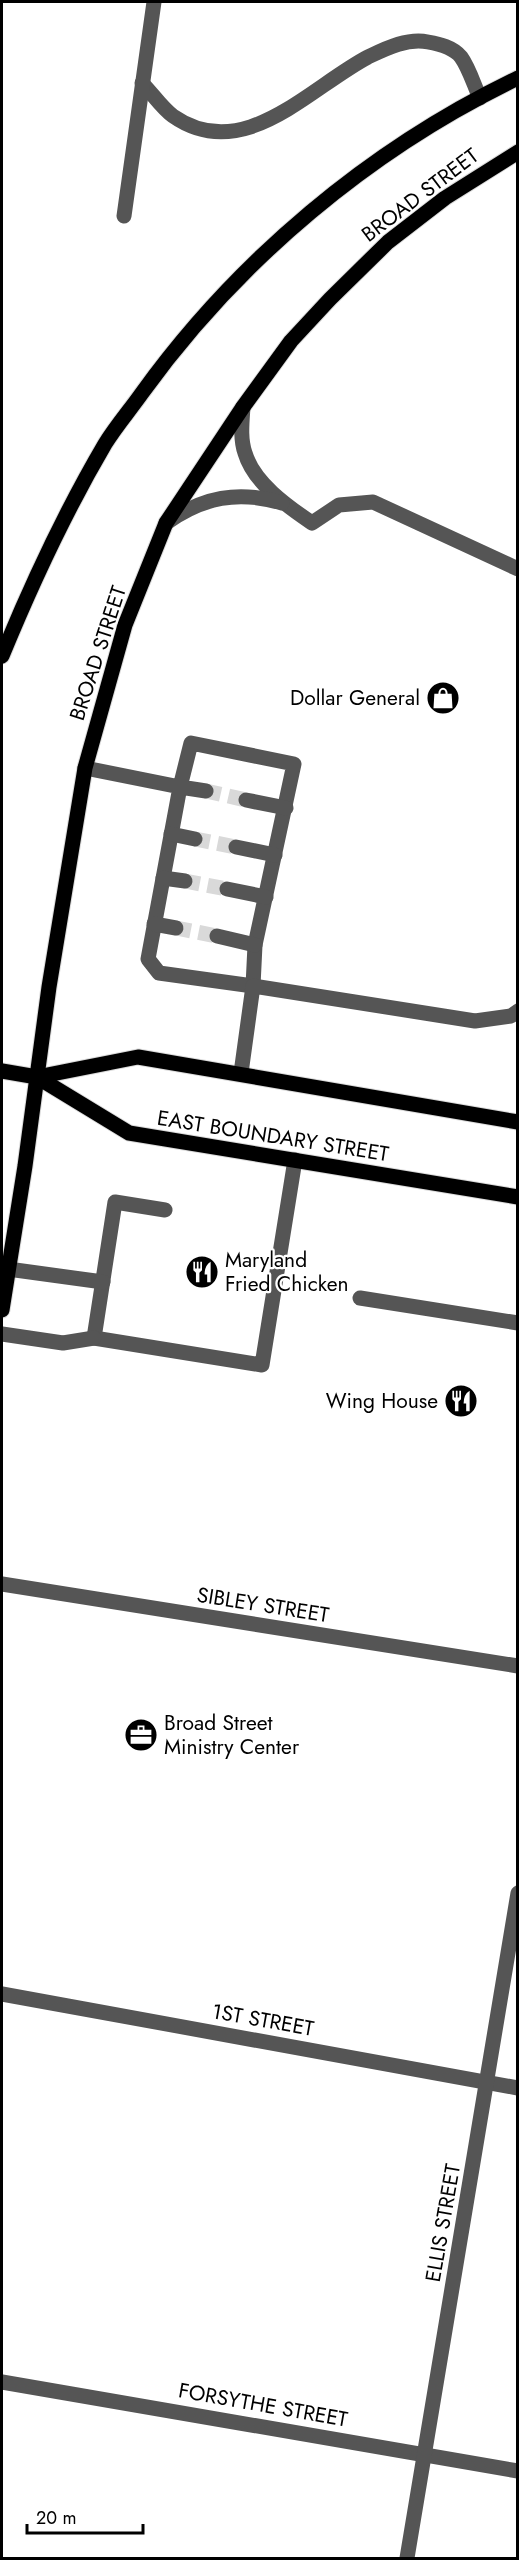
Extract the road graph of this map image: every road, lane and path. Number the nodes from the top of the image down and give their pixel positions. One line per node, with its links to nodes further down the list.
1 (154, 2): 3 (street)
2 (518, 78): 4 (main road)
3 (142, 83): 4 (street); 6 (street)
4 (480, 98): 11 (main road)
5 (518, 152): 7 (main road, BROAD STREET)
6 (124, 216)
7 (243, 407): 8 (street); 9 (main road, BROAD STREET)
8 (285, 504): 9 (street); 10 (street)
9 (166, 523): 12 (main road, BROAD STREET)
10 (518, 569)
11 (2, 656)
12 (85, 768): 13 (street); 33 (main road, BROAD STREET)
13 (180, 787): 14 (street); 16 (street); 17 (street)
14 (206, 791)
15 (246, 800): 16 (street)
16 (286, 808): 20 (street)
17 (171, 834): 18 (street); 21 (street)
18 (195, 839)
19 (236, 847): 20 (street)
20 (275, 855): 24 (street)
21 (163, 878): 22 (street); 25 (street)
22 (185, 881)
23 (227, 889): 24 (street)
24 (266, 897): 28 (street)
25 (154, 924): 26 (street); 29 (street)
26 (176, 928)
27 (216, 936): 28 (street)
28 (255, 945): 29 (street)
29 (253, 986): 30 (street); 32 (street)
30 (518, 1011)
31 (2, 1071): 33 (main road, EAST BOUNDARY STREET)
32 (241, 1073): 33 (main road, EAST BOUNDARY STREET); 34 (main road, EAST BOUNDARY STREET)
33 (37, 1077): 35 (main road, EAST BOUNDARY STREET); 38 (main road, BROAD STREET)
34 (518, 1122)
35 (295, 1160): 36 (main road, EAST BOUNDARY STREET); 44 (street)
36 (518, 1197)
37 (165, 1210): 39 (street)
38 (8, 1269): 39 (street); 41 (main road, BROAD STREET)
39 (103, 1281): 44 (street)
40 (360, 1298): 42 (street)
41 (2, 1310)
42 (518, 1323)
43 (2, 1334): 44 (street)
44 (94, 1338)
45 (2, 1584): 46 (street, SIBLEY STREET)
46 (518, 1666)
47 (518, 1893): 49 (street, ELLIS STREET)
48 (2, 1994): 49 (street, 1ST STREET)
49 (488, 2082): 50 (street, 1ST STREET); 52 (street, ELLIS STREET)
50 (518, 2088)
51 (2, 2382): 52 (street, FORSYTHE STREET)
52 (424, 2454): 53 (street, FORSYTHE STREET); 54 (street, ELLIS STREET)
53 (518, 2471)
54 (407, 2559)

